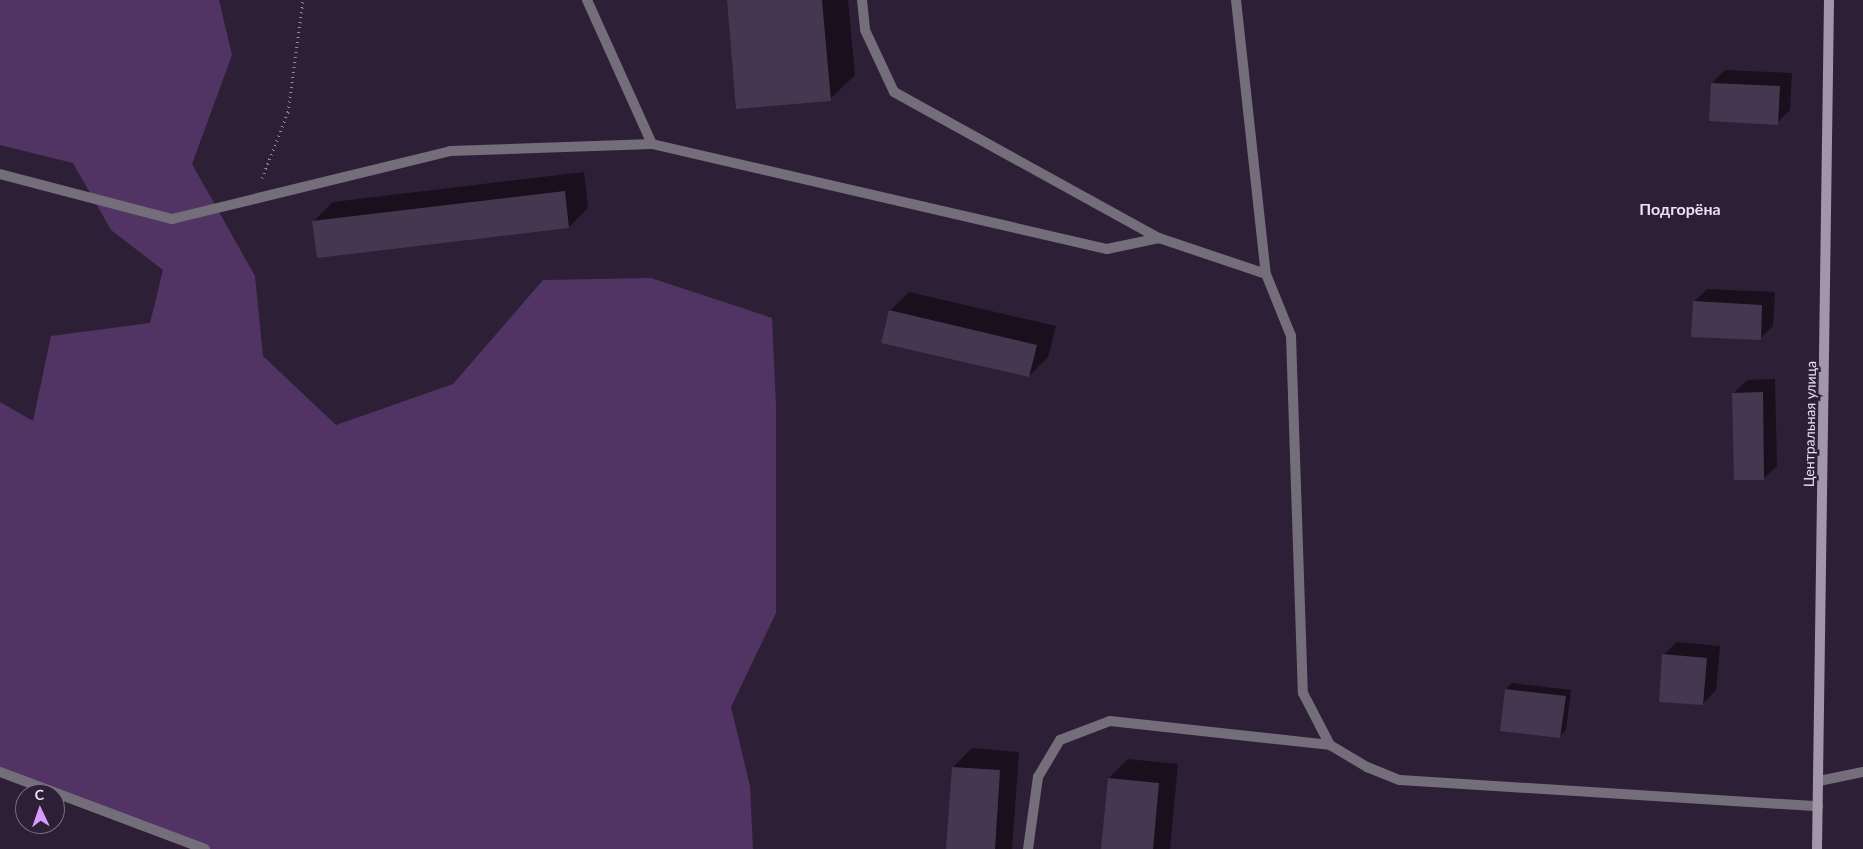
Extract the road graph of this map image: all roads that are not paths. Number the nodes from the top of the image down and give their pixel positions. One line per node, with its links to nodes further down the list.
1 (587, 0): 5 (lane)
2 (862, 0): 7 (lane)
3 (1236, 0): 8 (lane)
4 (1829, 0): 12 (street, Центральная улица)
5 (652, 144): 6 (lane); 7 (lane)
6 (0, 174)
7 (1159, 238): 8 (lane)
8 (1266, 274): 9 (lane)
9 (1330, 745): 13 (lane); 15 (lane)
10 (0, 772): 14 (lane)
11 (1863, 772): 12 (lane)
12 (1819, 782): 13 (street, Центральная улица)
13 (1818, 806): 16 (street, Центральная улица)
14 (204, 849)
15 (1028, 849)
16 (1817, 849)

